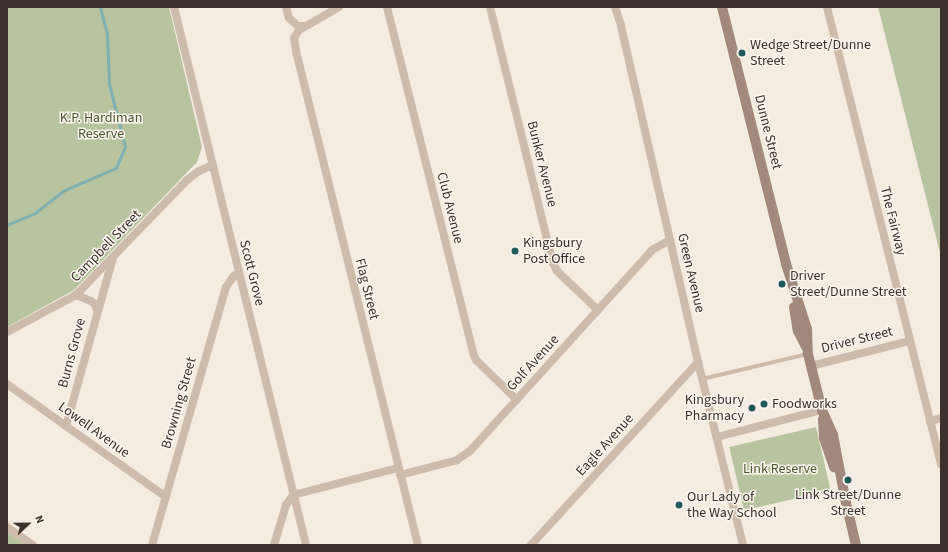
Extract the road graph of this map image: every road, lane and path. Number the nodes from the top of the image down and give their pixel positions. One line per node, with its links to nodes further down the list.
1 (174, 7): 10 (street, Scott Grove)
2 (286, 7): 9 (street)
3 (339, 7): 9 (street)
4 (387, 7): 24 (street, Club Avenue)
5 (490, 7): 15 (street, Bunker Avenue)
6 (615, 7): 11 (street, Green Avenue)
7 (722, 7): 19 (main road, Dunne Street)
8 (827, 7): 18 (street, The Fairway)
9 (303, 26): 31 (street, Flag Street)
10 (213, 164): 12 (street, Campbell Street); 13 (street, Scott Grove)
11 (670, 240): 15 (street, Golf Avenue); 20 (street, Green Avenue)
12 (114, 258): 14 (street, Campbell Street); 16 (street, Burns Grove)
13 (238, 274): 32 (street, Scott Grove); 33 (street, Browning Street)
14 (76, 295): 16 (street, Burns Grove); 17 (street, Campbell Street)
15 (598, 310): 24 (street, Golf Avenue)
16 (97, 311): 28 (street, Burns Grove)
17 (7, 332)
18 (909, 341): 21 (street, Driver Street); 27 (street, The Fairway)
19 (808, 354): 21 (main road, Dunne Street); 22 (lane)
20 (698, 362): 22 (street, Green Avenue); 40 (street, Eagle Avenue)
21 (812, 366): 25 (main road, Dunne Street)
22 (702, 379): 29 (street, Green Avenue)
23 (7, 384): 28 (street, Lowell Avenue)
24 (517, 400): 31 (street, Golf Avenue)
25 (822, 410): 29 (street); 42 (main road, Dunne Street)
26 (941, 418): 27 (street)
27 (930, 421): 30 (street, The Fairway)
28 (66, 426): 33 (street, Lowell Avenue)
29 (717, 437): 41 (street, Green Avenue)
30 (941, 464)
31 (399, 472): 32 (street, Golf Avenue); 39 (street, Flag Street)
32 (293, 495): 37 (street); 38 (street, Scott Grove)
33 (166, 497): 36 (street, Browning Street)
34 (7, 527): 35 (street)
35 (33, 545)
36 (152, 545)
37 (274, 545)
38 (306, 545)
39 (418, 545)
40 (531, 545)
41 (743, 545)
42 (856, 545)

